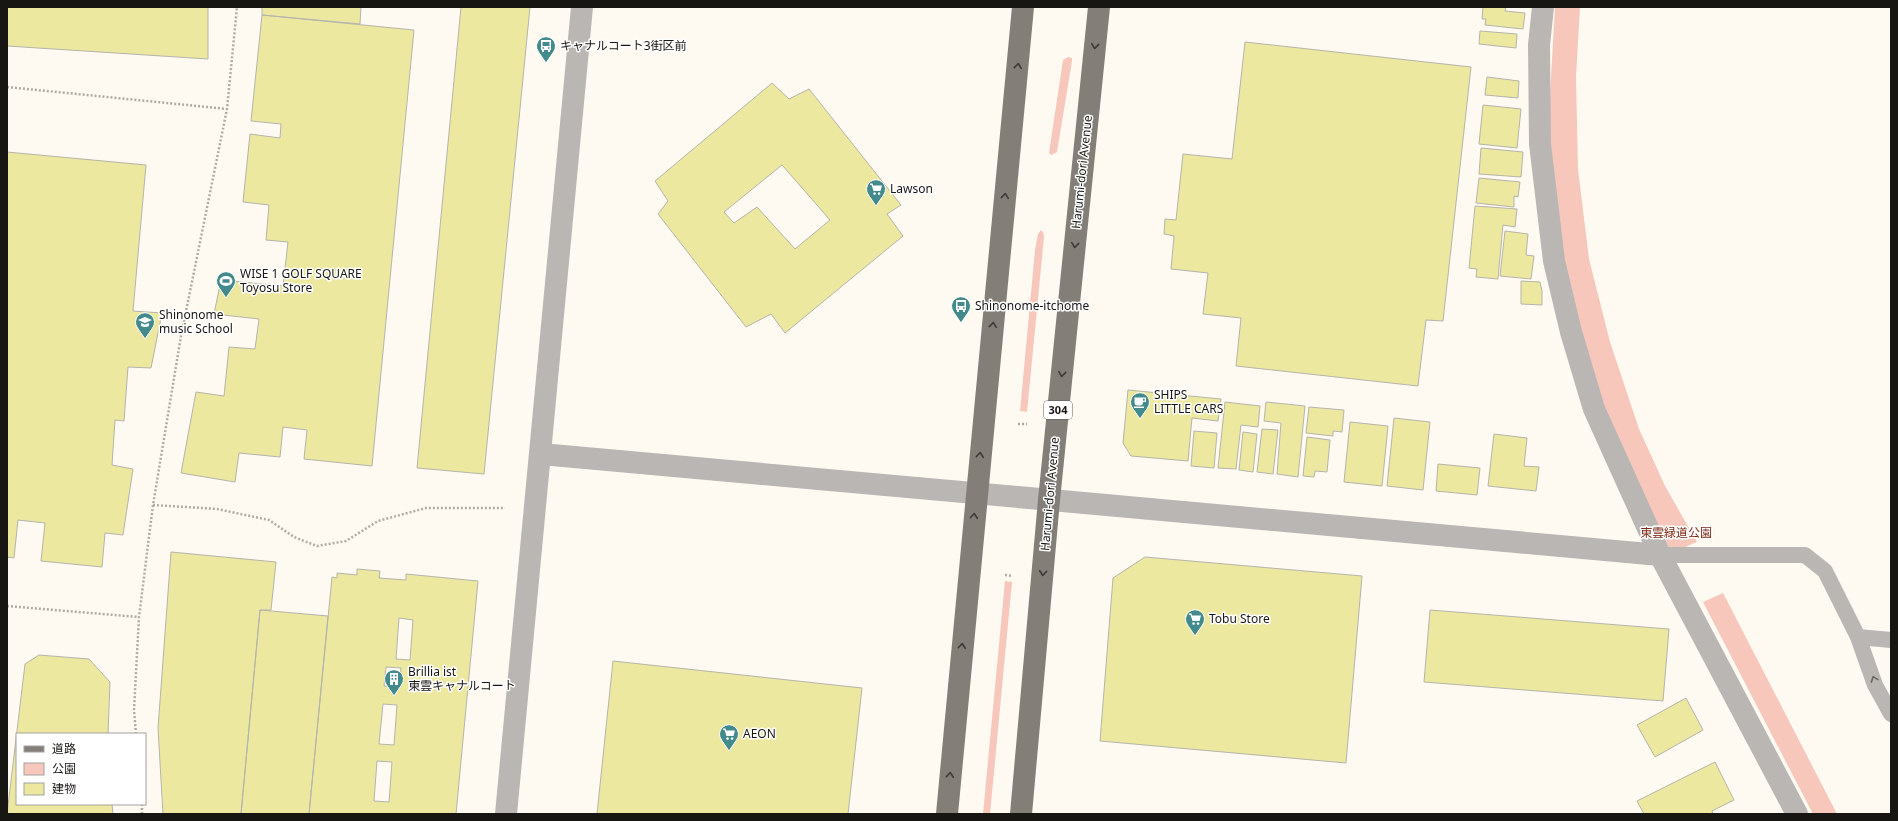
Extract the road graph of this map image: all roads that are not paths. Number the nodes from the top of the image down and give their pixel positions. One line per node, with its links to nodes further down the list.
1 (582, 7): 5 (street)
2 (1023, 7): 6 (main road, one-way to 2)
3 (1099, 7): 7 (main road, Harumi-dori Avenue / 304, one-way to 7)
4 (1543, 7): 8 (street)
5 (541, 454): 6 (street); 12 (street)
6 (976, 493): 7 (street); 13 (main road, one-way to 6)
7 (1049, 500): 8 (street); 14 (main road, Harumi-dori Avenue / 304, one-way to 14)
8 (1660, 555): 9 (lane); 15 (street)
9 (1858, 637): 10 (lane); 11 (lane, one-way to 9)
10 (1891, 640)
11 (1891, 714)
12 (506, 814)
13 (947, 814)
14 (1021, 814)
15 (1797, 814)

